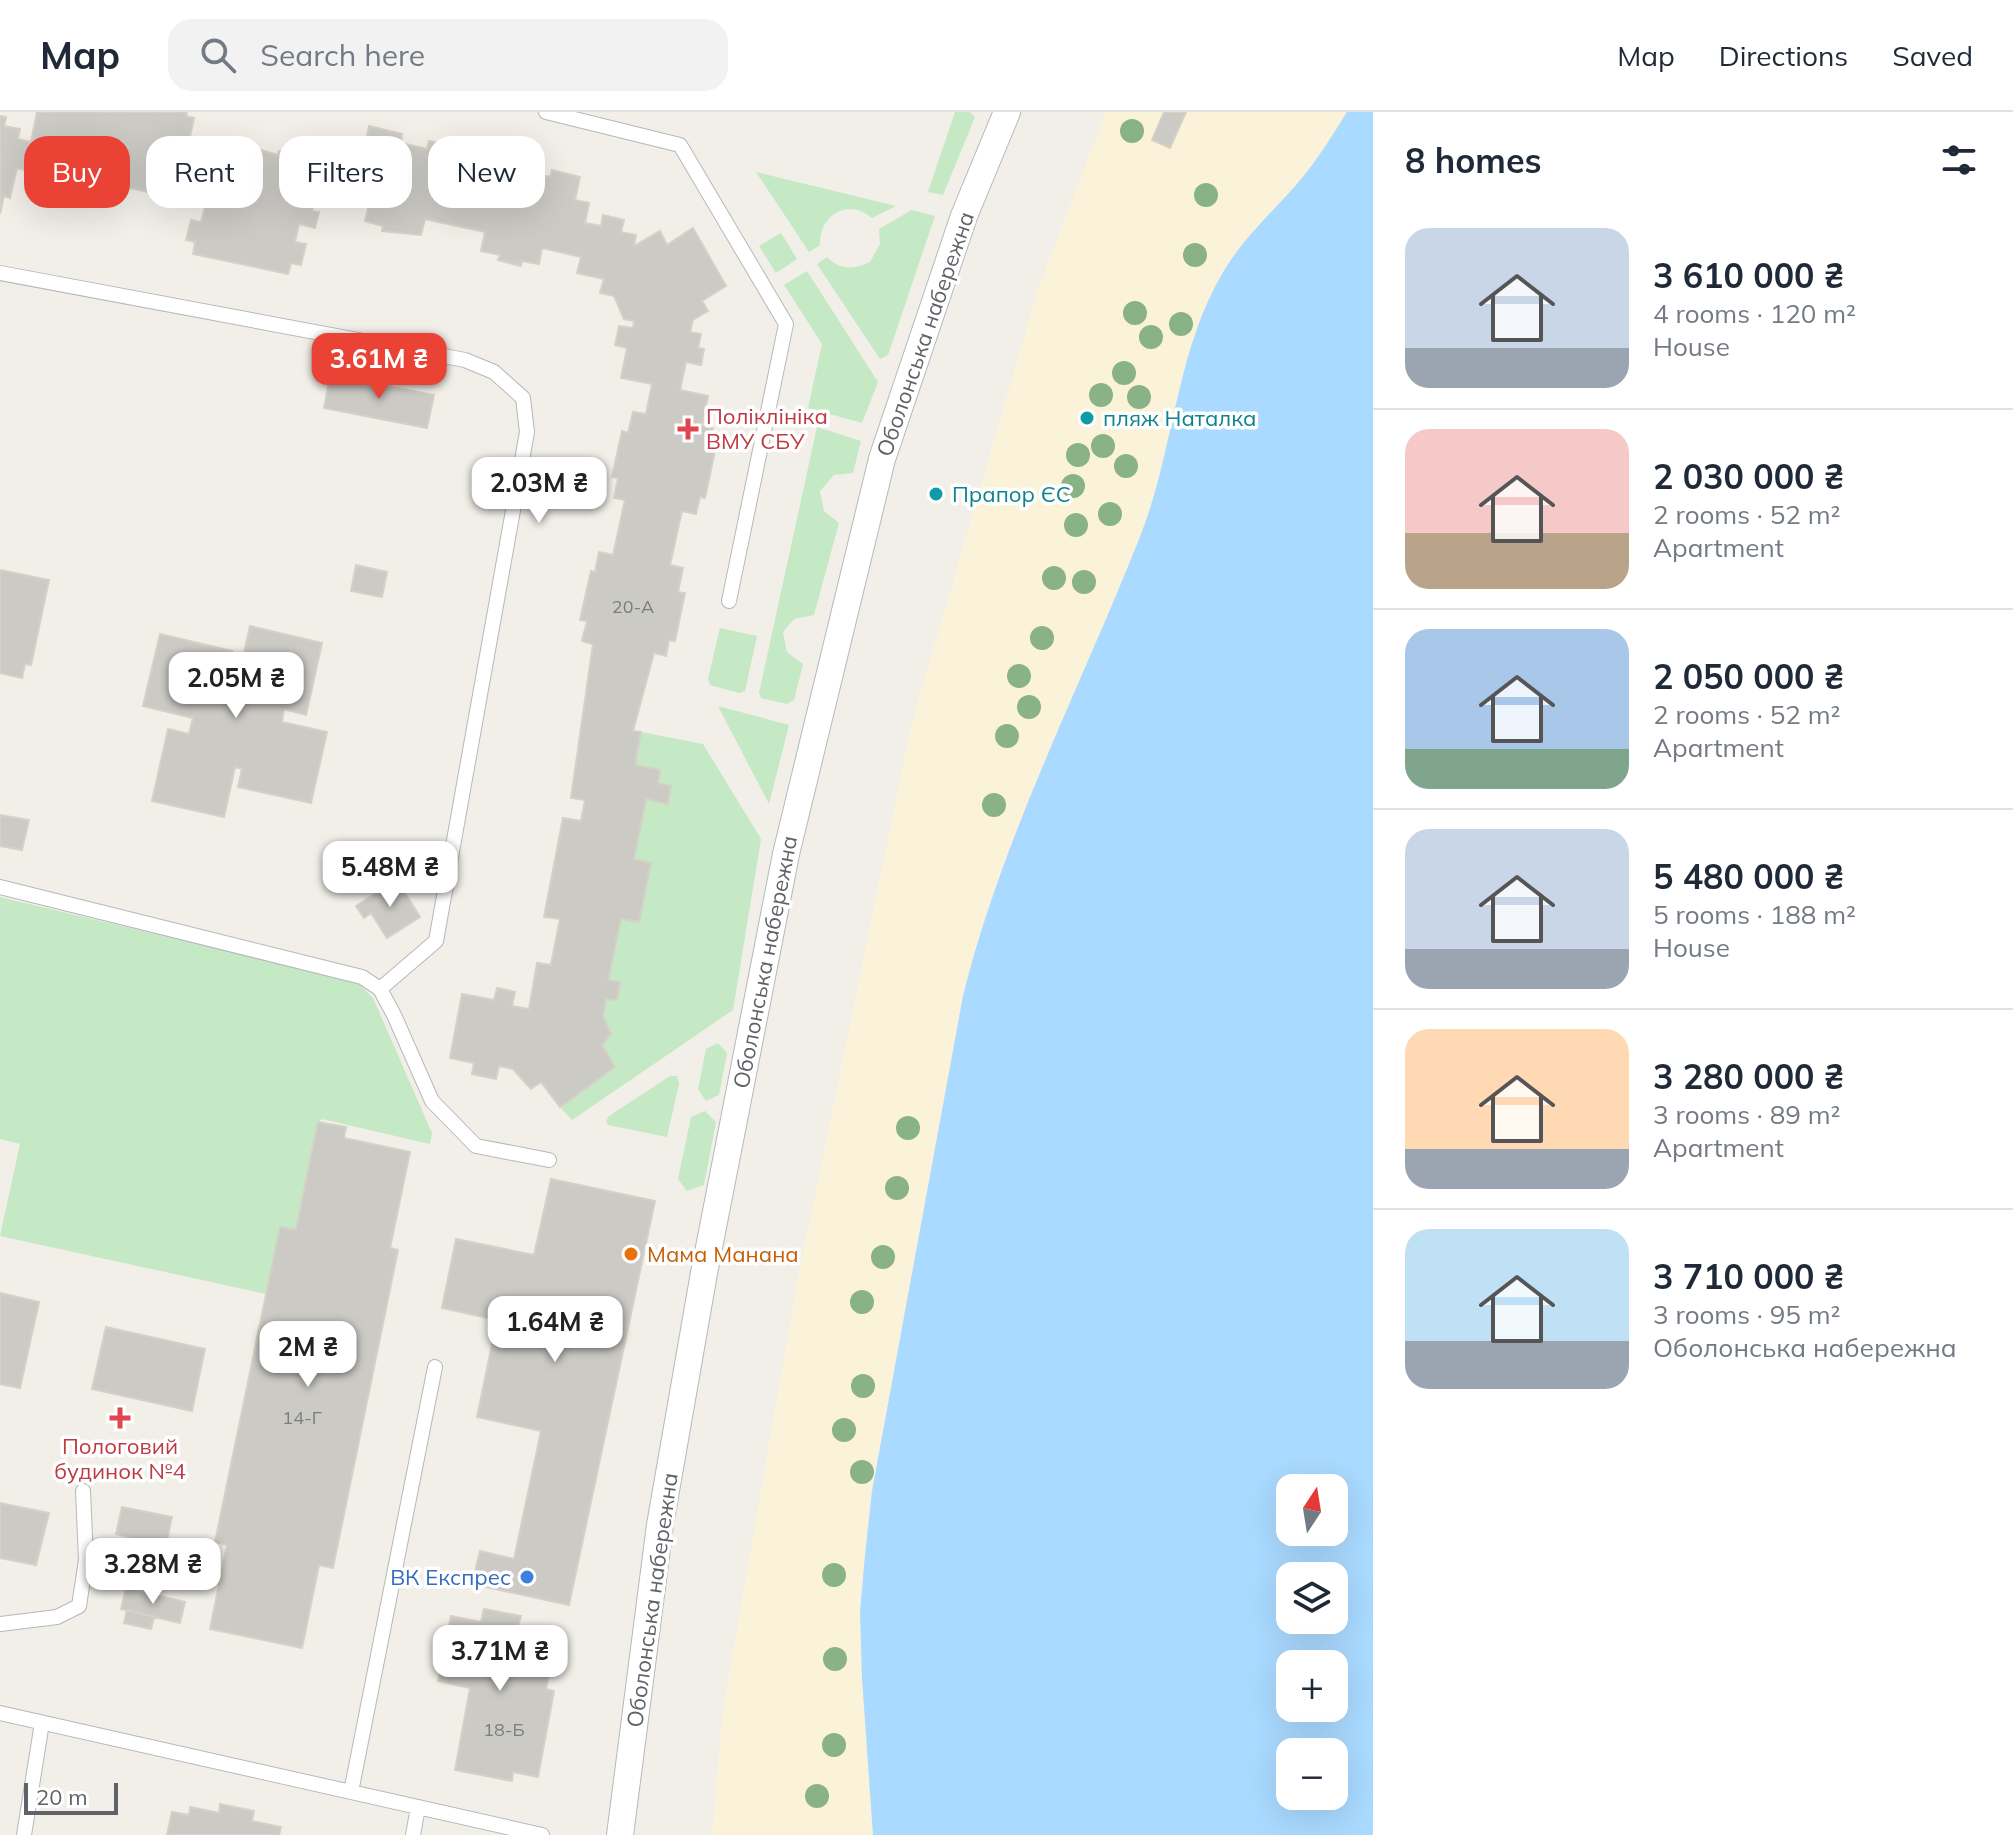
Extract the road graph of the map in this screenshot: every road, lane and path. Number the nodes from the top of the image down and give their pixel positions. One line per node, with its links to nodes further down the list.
1 (546, 112): 4 (lane)
2 (1007, 112): 18 (street, Оболонська набережна)
3 (0, 273): 6 (lane)
4 (729, 601)
5 (0, 887): 6 (lane)
6 (380, 989): 7 (lane)
7 (549, 1160)
8 (435, 1367): 13 (lane)
9 (83, 1491): 10 (lane)
10 (0, 1624)
11 (0, 1713): 12 (lane)
12 (42, 1723): 13 (lane); 15 (lane)
13 (351, 1792): 14 (lane)
14 (418, 1807): 16 (lane); 17 (lane)
15 (24, 1835)
16 (413, 1835)
17 (542, 1835)
18 (620, 1835)

